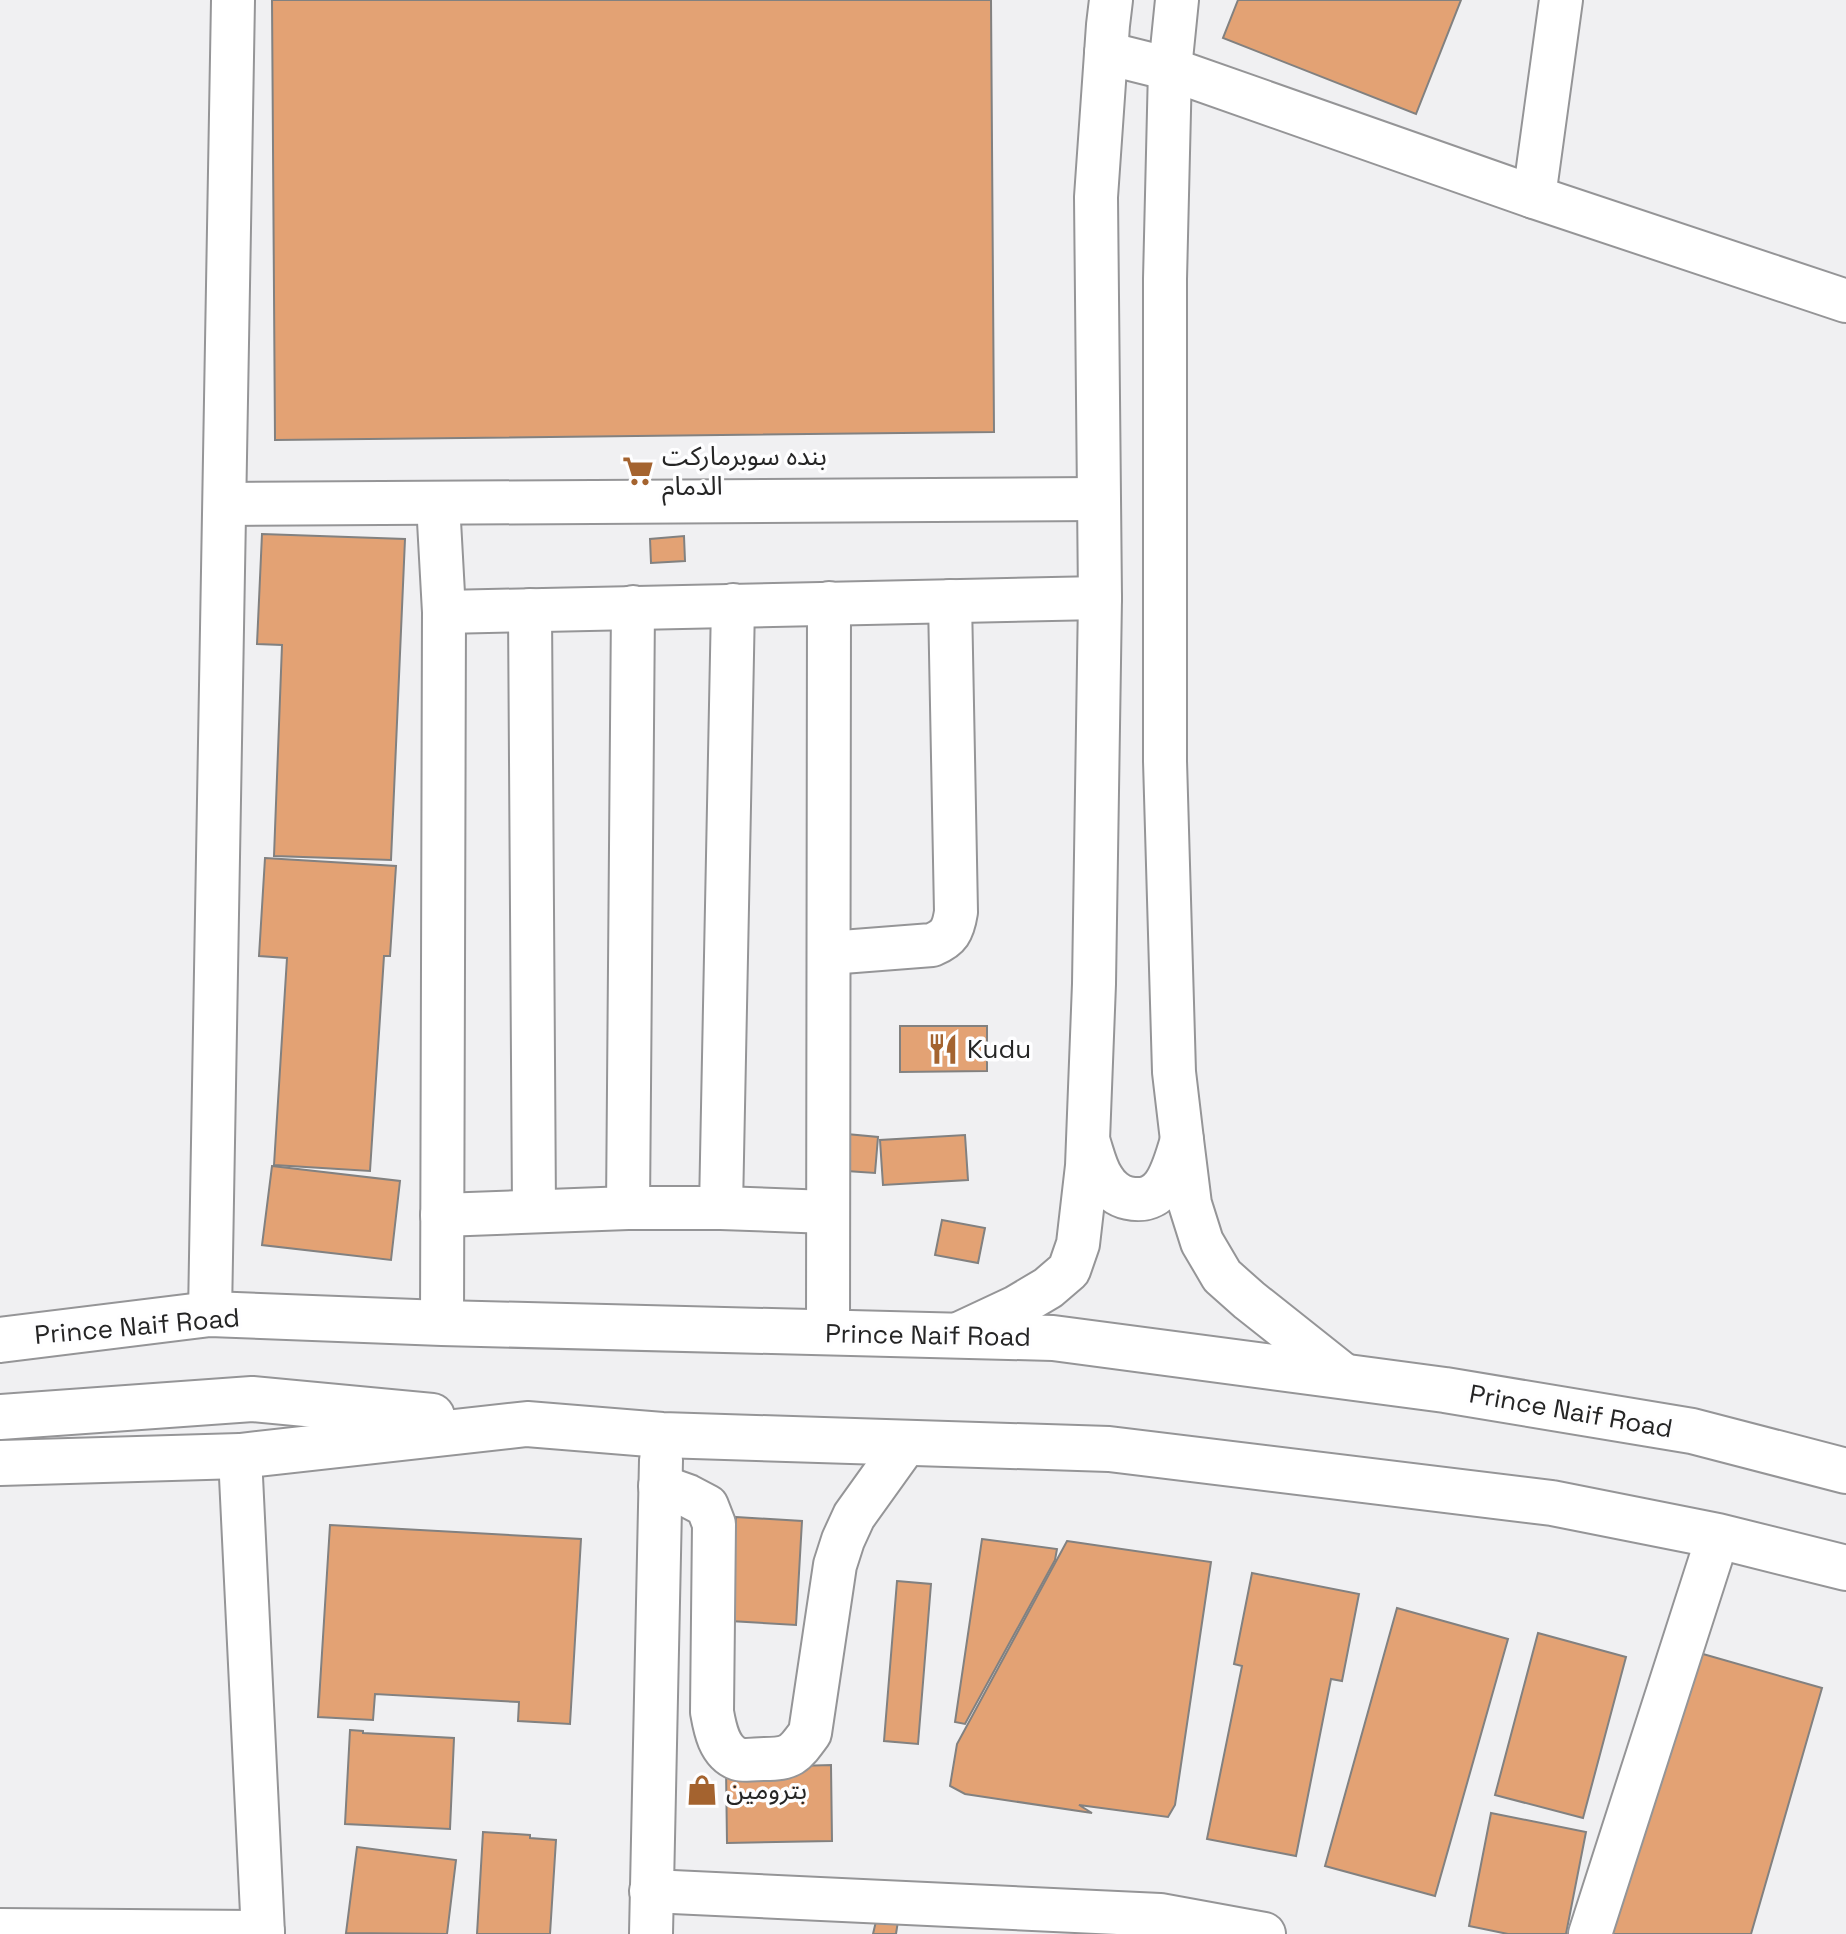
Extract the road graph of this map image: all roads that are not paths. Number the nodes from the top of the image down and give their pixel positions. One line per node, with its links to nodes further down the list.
1 (233, 0): 11 (street)
2 (1111, 0): 5 (street)
3 (1177, 0): 6 (street)
4 (1561, 0): 7 (street)
5 (1106, 53): 6 (street); 9 (street)
6 (1170, 69): 7 (street); 20 (street)
7 (1534, 197): 8 (street)
8 (1846, 301)
9 (1098, 499): 10 (street); 12 (street)
10 (438, 503): 11 (street); 18 (street)
11 (225, 504): 27 (street)
12 (1100, 598): 13 (street); 21 (street)
13 (950, 601): 14 (street); 19 (street)
14 (829, 603): 15 (street); 19 (street)
15 (733, 605): 16 (street); 23 (street)
16 (633, 607): 17 (street); 22 (street)
17 (530, 610): 18 (street); 24 (street)
18 (444, 612): 26 (street)
19 (829, 953): 25 (street)
20 (1182, 1140): 21 (street); 32 (street)
21 (1088, 1142): 30 (street)
22 (628, 1208): 23 (street); 24 (street)
23 (721, 1208): 25 (street)
24 (534, 1210): 26 (street)
25 (828, 1212): 29 (street)
26 (442, 1215): 28 (street)
27 (210, 1314): 28 (main road, Prince Naif Road); 31 (main road, Prince Naif Road)
28 (442, 1323): 29 (main road, Prince Naif Road)
29 (828, 1333): 30 (main road, Prince Naif Road)
30 (954, 1336): 32 (main road, Prince Naif Road)
31 (0, 1340)
32 (1346, 1377): 39 (main road, Prince Naif Road)
33 (0, 1417): 34 (main road)
34 (527, 1424): 35 (main road); 37 (main road)
35 (662, 1435): 36 (main road); 40 (street)
36 (907, 1442): 41 (main road); 44 (street)
37 (240, 1456): 38 (main road); 47 (street)
38 (0, 1463)
39 (1846, 1471)
40 (660, 1486): 43 (street); 44 (street)
41 (1718, 1536): 42 (main road); 50 (street)
42 (1846, 1568)
43 (655, 1710): 44 (street); 45 (street)
44 (712, 1712)
45 (651, 1891): 48 (street); 49 (street)
46 (0, 1930): 47 (street)
47 (263, 1933)
48 (651, 1934)
49 (1264, 1934)
50 (1590, 1934)

